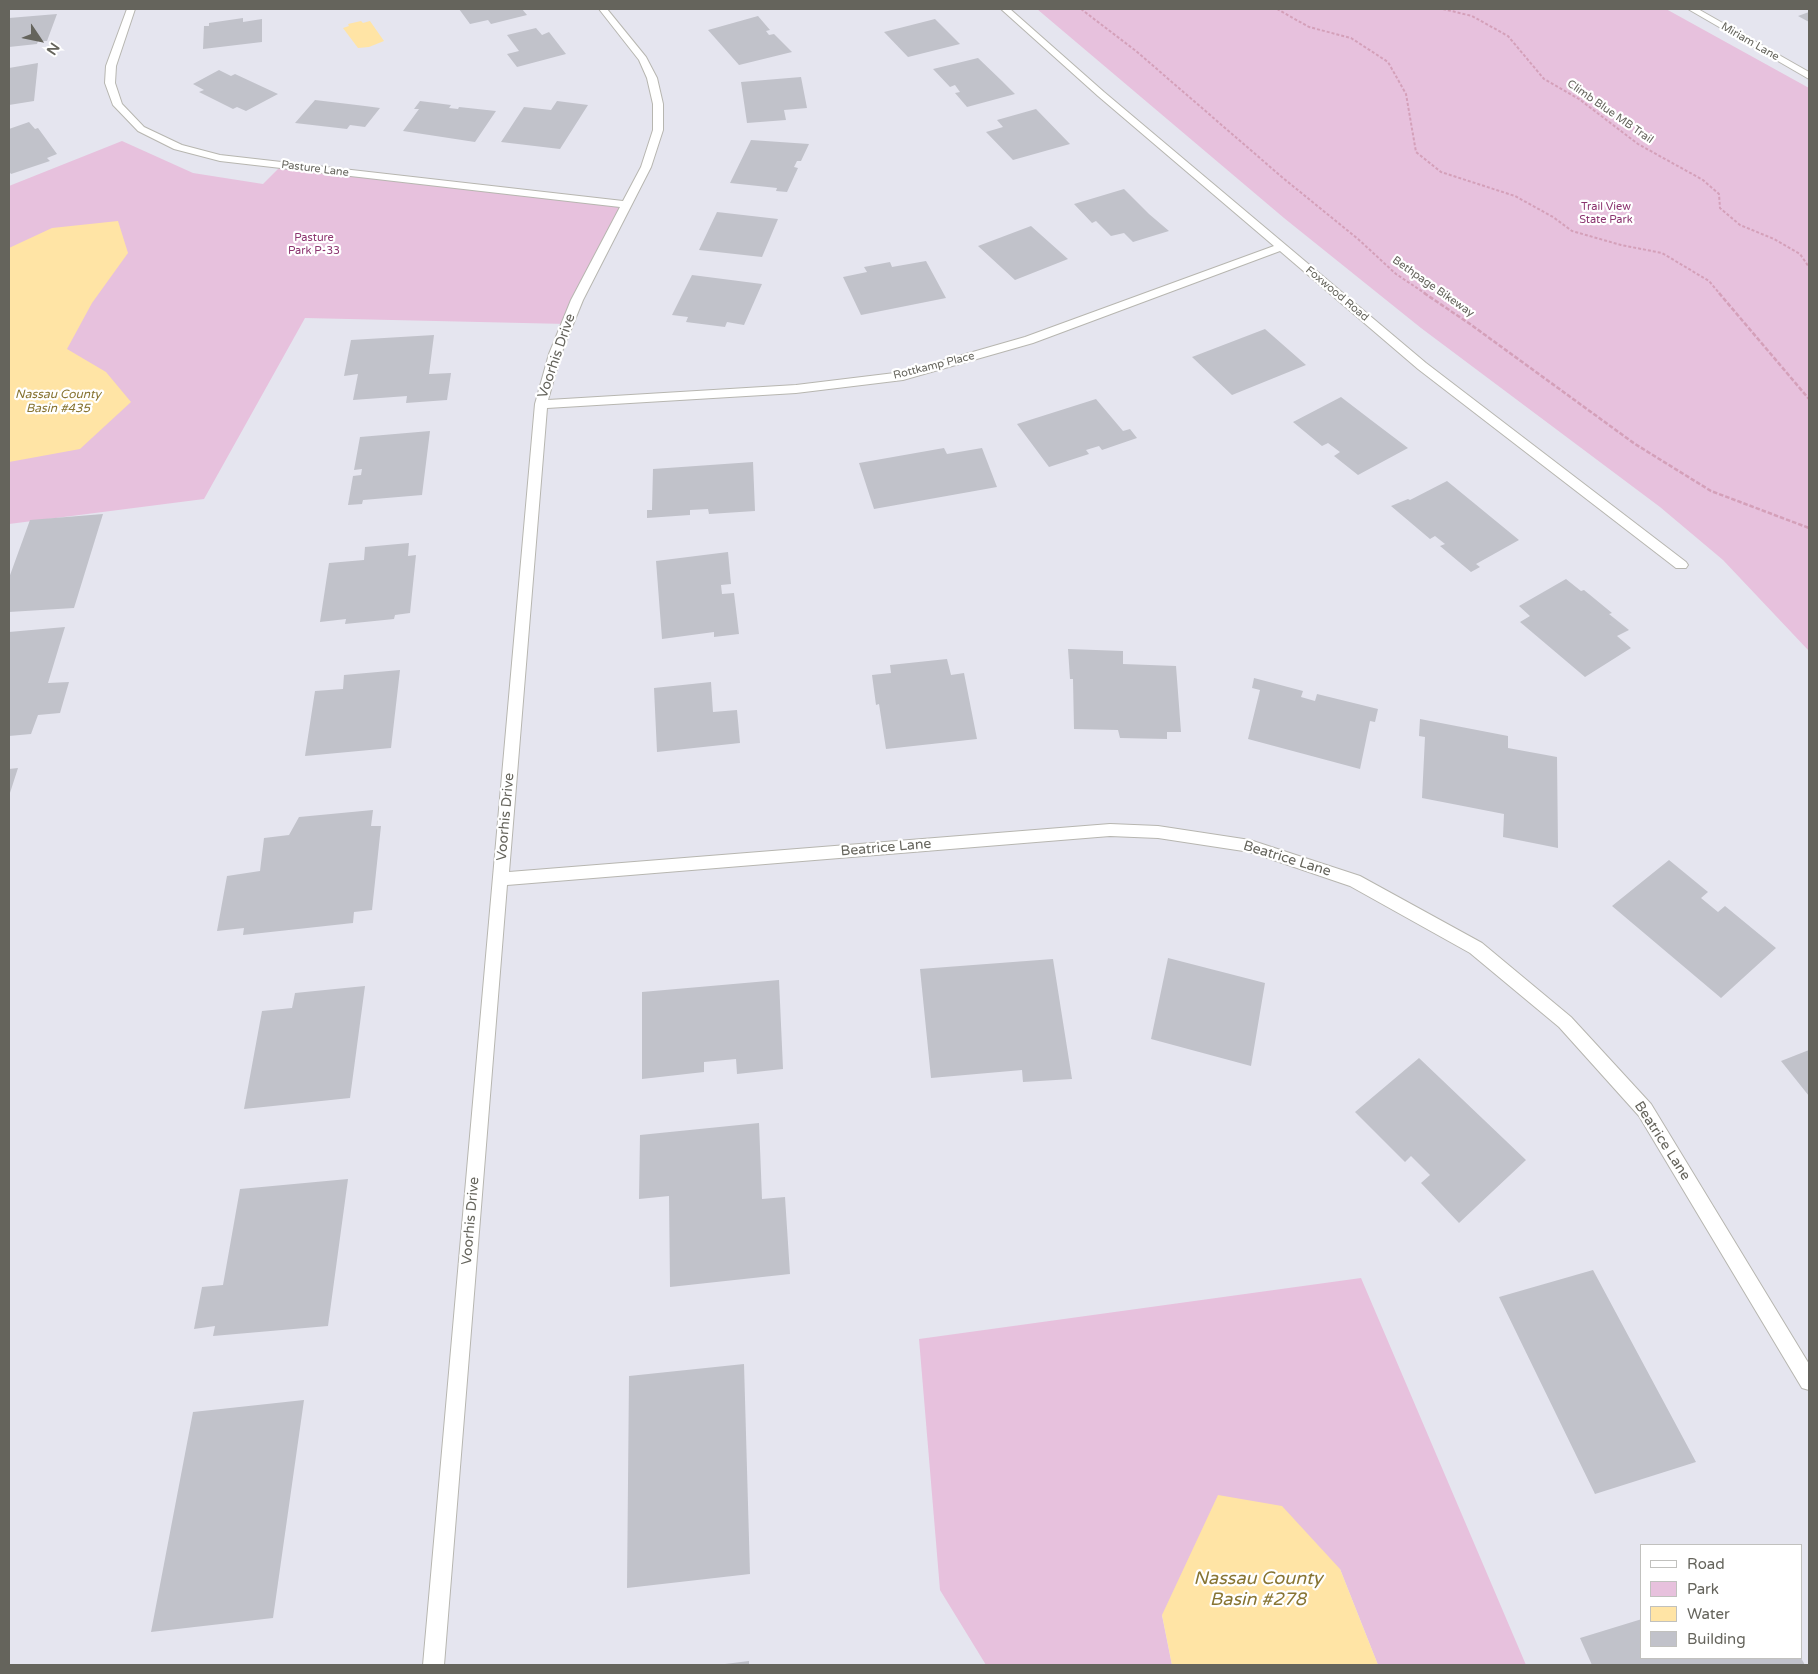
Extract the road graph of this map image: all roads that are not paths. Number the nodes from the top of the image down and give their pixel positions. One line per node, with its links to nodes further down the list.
1 (131, 9): 6 (street, Pasture Lane)
2 (603, 9): 6 (street, Voorhis Drive)
3 (1005, 9): 7 (street, Foxwood Road)
4 (1692, 9): 5 (street, Miriam Lane)
5 (1809, 76)
6 (627, 205): 8 (street, Voorhis Drive)
7 (1280, 246): 8 (street, Rottkamp Place); 9 (street, Foxwood Road)
8 (541, 404): 10 (street, Voorhis Drive)
9 (1681, 564)
10 (501, 879): 11 (street, Beatrice Lane); 12 (street, Voorhis Drive)
11 (1809, 1382)
12 (433, 1665)

